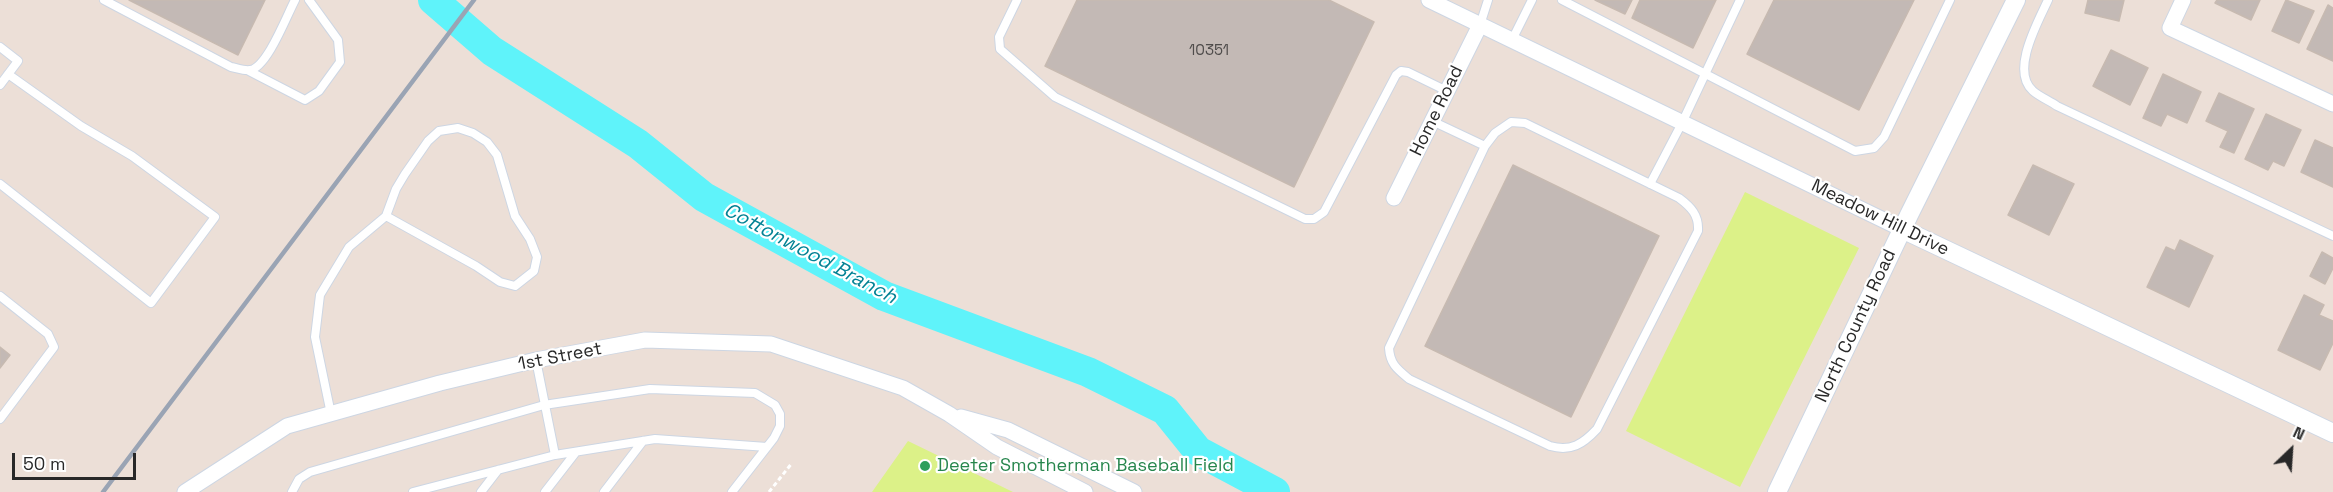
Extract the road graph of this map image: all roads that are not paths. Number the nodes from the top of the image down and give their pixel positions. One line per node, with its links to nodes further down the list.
1 (104, 0): 17 (lane)
2 (295, 0): 17 (lane)
3 (309, 0): 17 (lane)
4 (1017, 0): 21 (lane)
5 (1430, 0): 14 (street, Meadow Hill Drive)
6 (1488, 0): 14 (lane)
7 (1532, 0): 15 (lane)
8 (1562, 0): 19 (lane)
9 (1740, 0): 19 (lane)
10 (1950, 0): 19 (lane)
11 (2016, 0): 30 (street, North County Road)
12 (2048, 0): 31 (lane)
13 (2183, 0): 22 (street)
14 (1480, 25): 15 (street, Meadow Hill Drive); 21 (street, Home Road)
15 (1512, 40): 24 (street, Meadow Hill Drive)
16 (0, 47): 18 (lane)
17 (249, 71)
18 (8, 74): 20 (lane); 26 (lane)
19 (1706, 74): 24 (lane)
20 (0, 85)
21 (1447, 91): 23 (street, Home Road)
22 (2333, 104)
23 (1432, 120): 25 (lane); 28 (street, Home Road)
24 (1682, 123): 27 (lane); 30 (street, Meadow Hill Drive)
25 (1485, 146): 27 (lane); 27 (lane)
26 (0, 184)
27 (1650, 184)
28 (1394, 198)
29 (386, 216): 29 (lane); 35 (lane)
30 (1902, 229): 38 (street, Meadow Hill Drive); 53 (street, North County Road)
31 (2333, 236)
32 (0, 296): 37 (lane)
33 (536, 360): 34 (lane); 35 (street, 1st Street); 36 (street, 1st Street)
34 (544, 405): 40 (lane); 42 (lane); 46 (lane)
35 (332, 414): 44 (street, 1st Street)
36 (949, 414): 51 (street, 1st Street); 52 (street, 1st Street)
37 (0, 419)
38 (2333, 433)
39 (643, 441): 40 (lane); 41 (lane); 49 (lane)
40 (767, 447): 50 (lane)
41 (576, 452): 42 (lane); 48 (lane)
42 (555, 455): 43 (lane)
43 (498, 470): 45 (lane); 47 (lane)
44 (191, 491)
45 (417, 491)
46 (292, 492)
47 (481, 492)
48 (545, 492)
49 (604, 492)
50 (732, 492)
51 (1085, 492)
52 (1134, 492)
53 (1777, 492)

